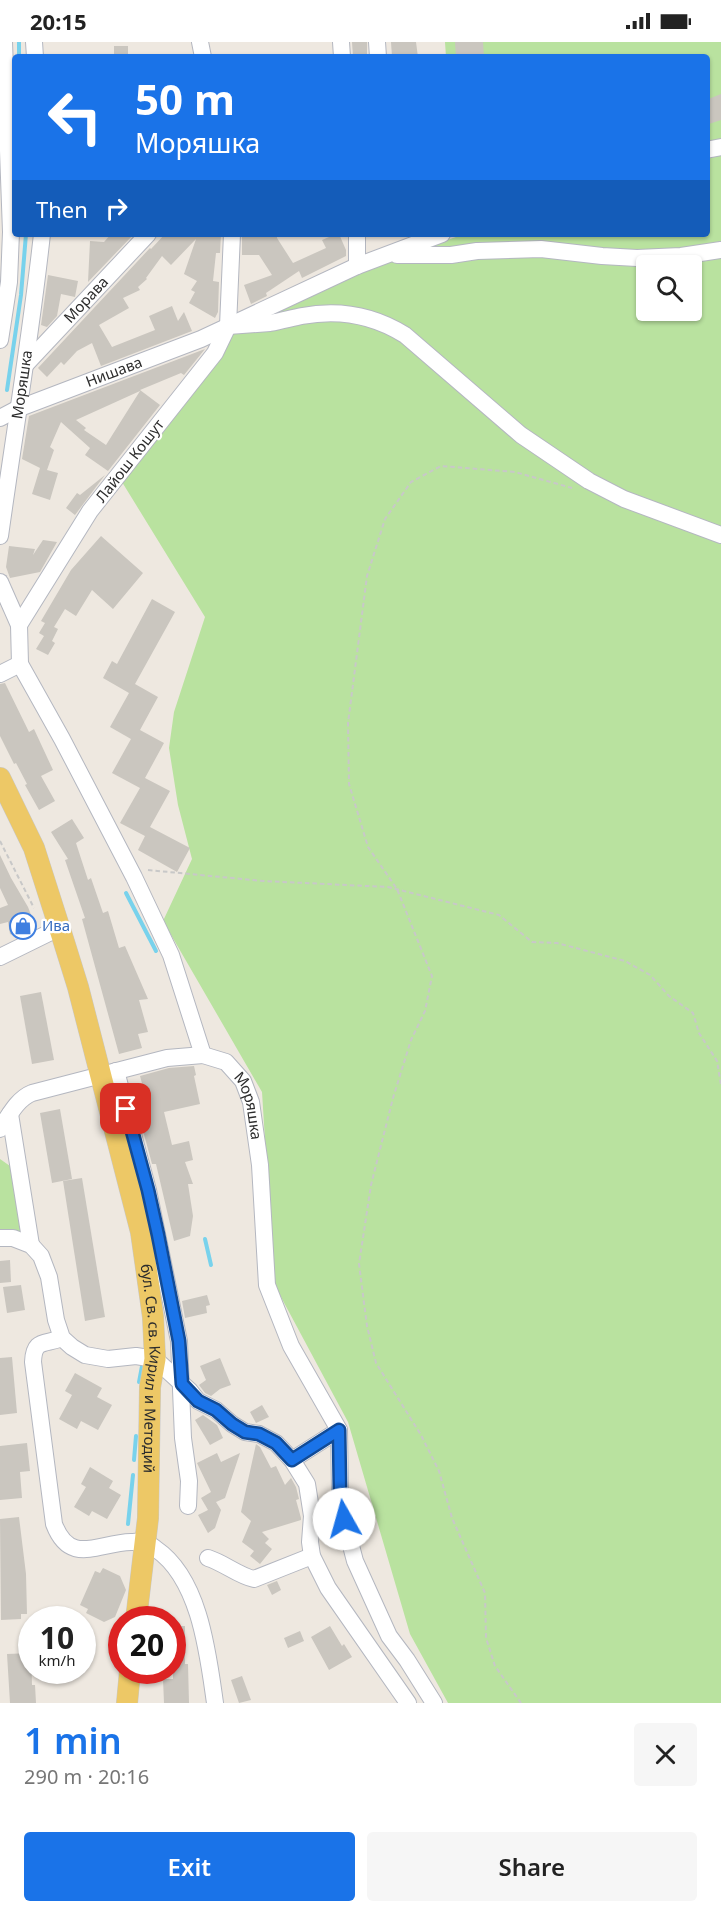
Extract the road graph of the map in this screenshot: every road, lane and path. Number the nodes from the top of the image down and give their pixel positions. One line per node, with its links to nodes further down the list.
1 (4, 42): 2 (street, Моряшка)
2 (5, 233): 12 (street, Моряшка)
3 (42, 237): 13 (street, Моряшка)
4 (145, 237): 13 (street, Морава)
5 (232, 237): 11 (street, Лайош Кошут)
6 (357, 237): 10 (street)
7 (434, 237): 9 (street, Нишава)
8 (721, 250): 9 (street)
9 (387, 255): 10 (street, Нишава)
10 (357, 266): 11 (street, Нишава)
11 (228, 326): 14 (street, Нишава); 17 (street); 20 (street, Лайош Кошут)
12 (0, 340)
13 (26, 364): 14 (street, Моряшка)
14 (17, 409): 15 (street, Нишава); 18 (street, Моряшка)
15 (0, 418)
16 (580, 492): 26 (path)
17 (721, 535)
18 (0, 536)
19 (0, 582): 20 (street)
20 (19, 625): 21 (street)
21 (20, 664): 22 (street); 25 (street)
22 (0, 674)
23 (0, 778): 28 (main road, бул. Св. св. Кирил и Методий)
24 (0, 841): 27 (path)
25 (130, 868): 26 (path); 30 (street)
26 (397, 889): 32 (path); 52 (path)
27 (35, 910)
28 (59, 928): 29 (street); 31 (main road, бул. Св. св. Кирил и Методий)
29 (4, 952)
30 (203, 1055): 31 (street); 40 (street, Моряшка)
31 (108, 1073): 33 (street); 38 (main road, бул. Св. св. Кирил и Методий); 39 (street)
32 (721, 1084)
33 (10, 1114): 34 (street); 36 (street)
34 (0, 1129)
35 (0, 1239): 36 (street)
36 (31, 1245): 37 (street)
37 (62, 1338): 38 (street); 43 (street)
38 (155, 1359): 39 (street); 43 (main road, бул. Св. св. Кирил и Методий)
39 (182, 1384): 41 (street); 42 (street)
40 (339, 1430): 41 (street); 51 (street)
41 (292, 1460): 44 (street)
42 (188, 1506)
43 (145, 1542): 46 (main road, бул. Св. св. Кирил и Методий); 49 (street)
44 (312, 1556): 45 (street); 50 (street)
45 (208, 1558)
46 (138, 1606)
47 (129, 1684): 48 (main road)
48 (127, 1703)
49 (215, 1703)
50 (408, 1703)
51 (434, 1703)
52 (521, 1703)

